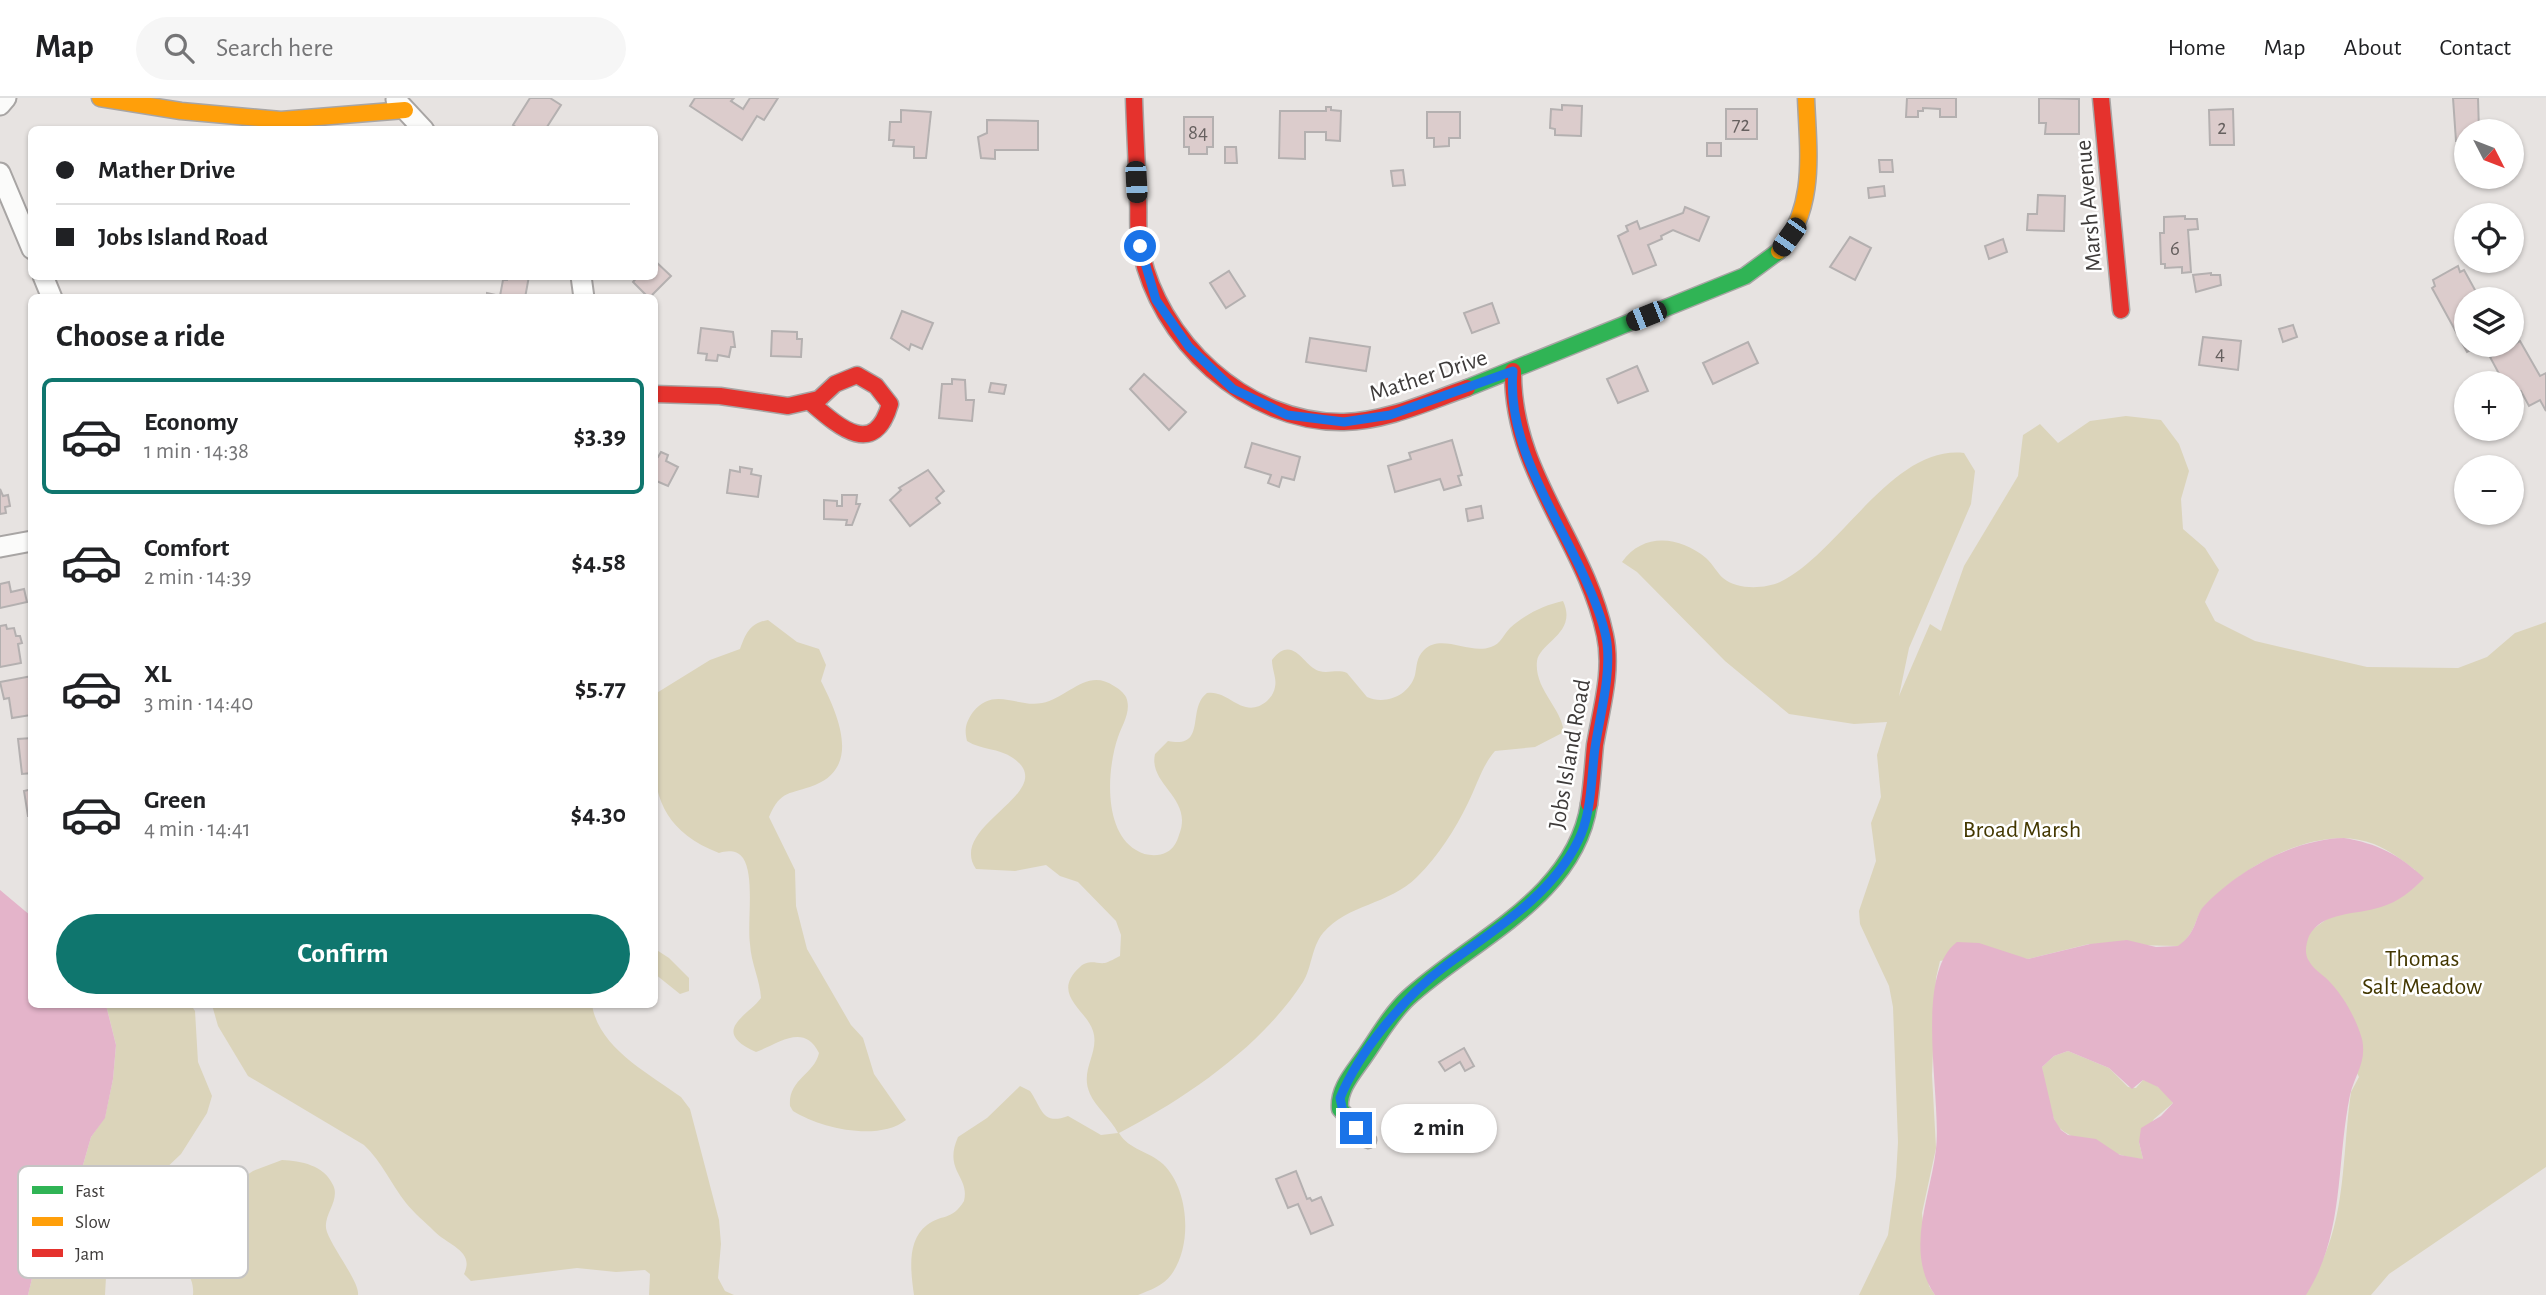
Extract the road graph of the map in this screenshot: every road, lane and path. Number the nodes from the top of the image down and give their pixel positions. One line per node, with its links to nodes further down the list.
1 (6, 98): 7 (street)
2 (100, 98): 6 (street)
3 (1134, 98): 12 (street, Mather Drive)
4 (1806, 98): 12 (street, Mather Drive)
5 (2101, 98): 11 (street, Marsh Avenue)
6 (400, 104): 8 (street)
7 (0, 105)
8 (420, 126)
9 (0, 173): 10 (street)
10 (28, 240)
11 (2121, 310)
12 (1513, 371): 17 (street, Jobs Island Road)
13 (658, 394): 14 (street)
14 (810, 402): 14 (street)
15 (28, 542): 16 (street)
16 (0, 547)
17 (1368, 1140)

